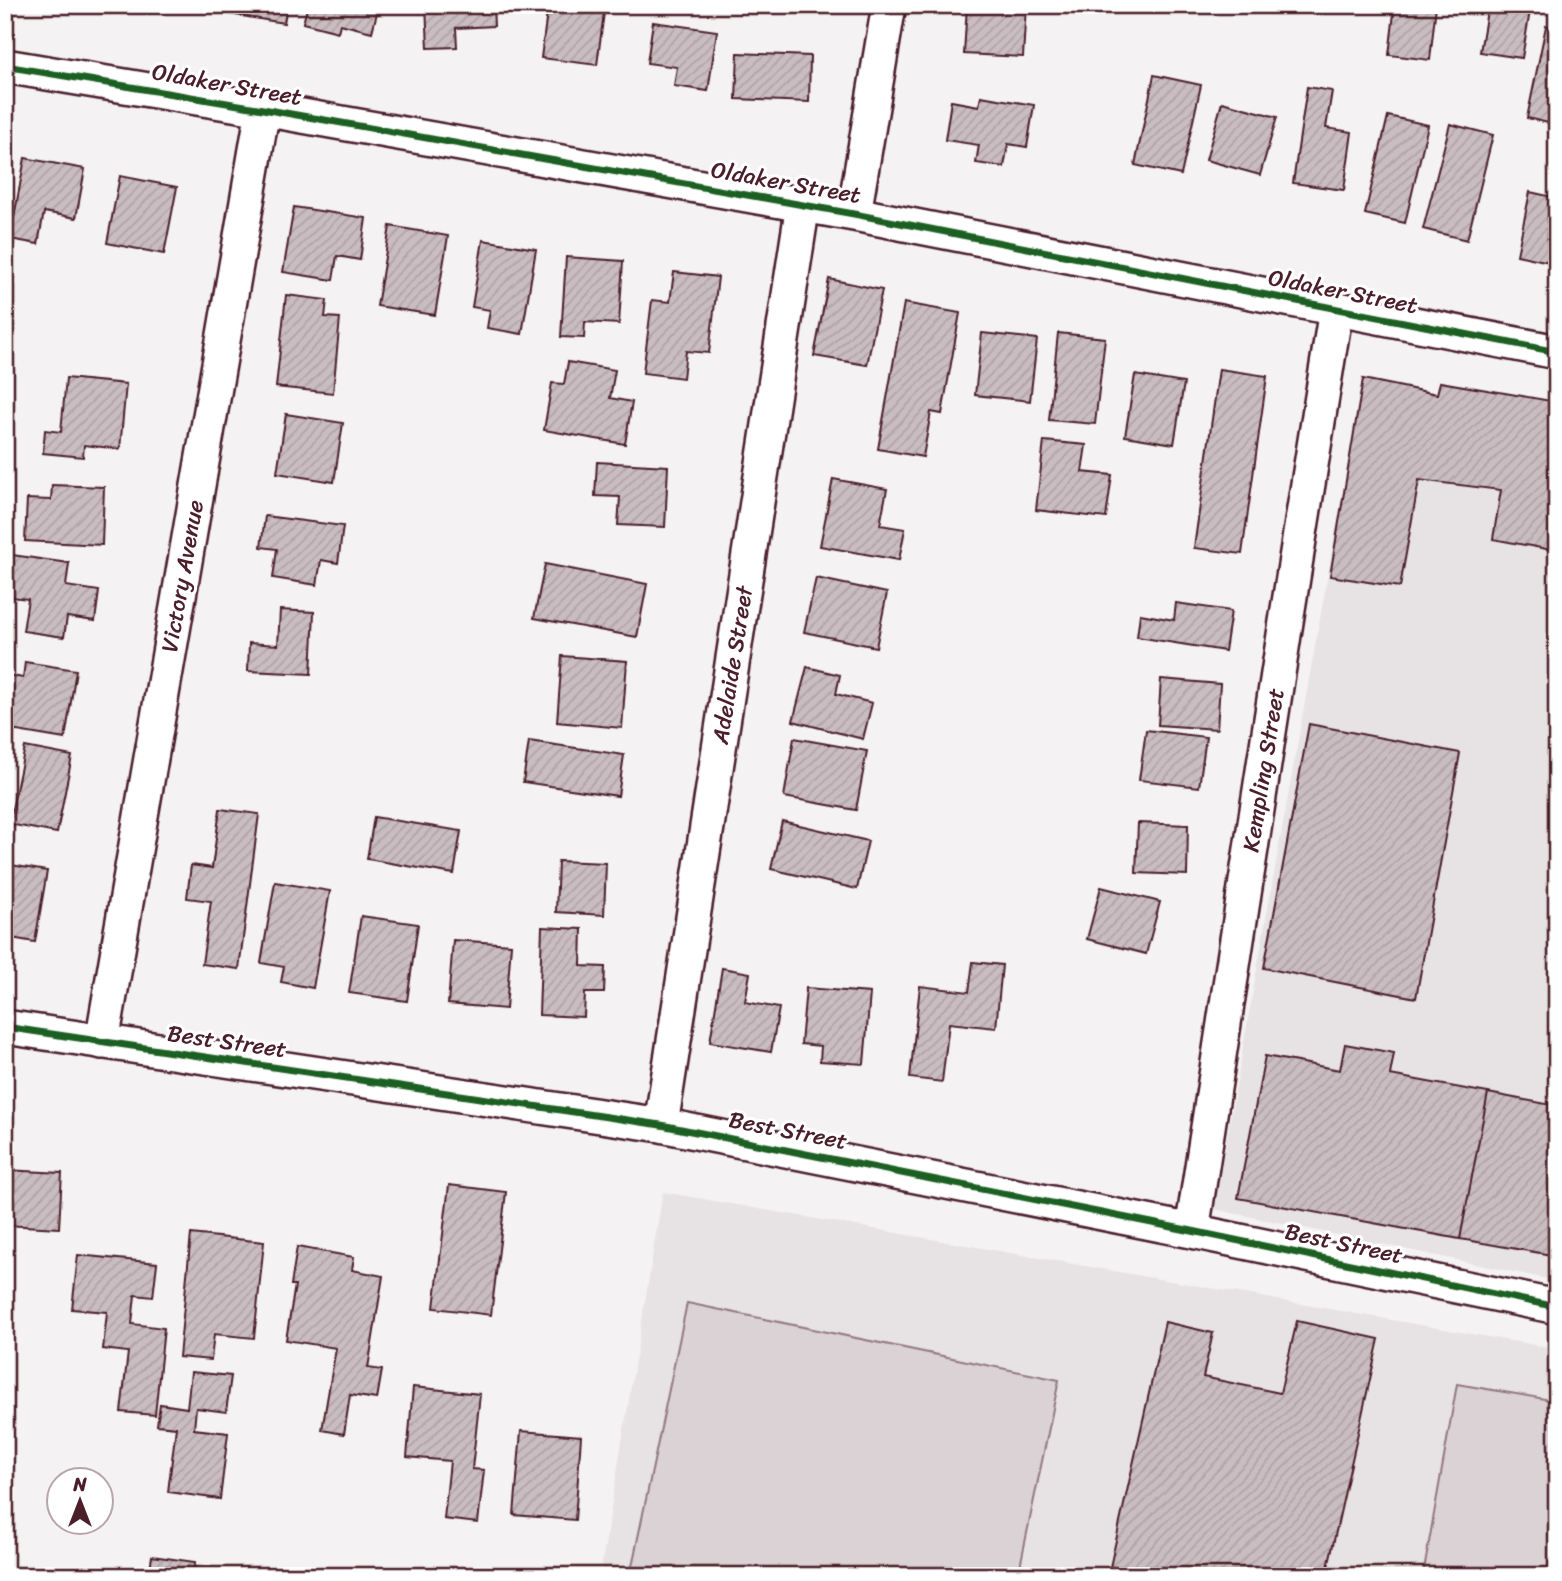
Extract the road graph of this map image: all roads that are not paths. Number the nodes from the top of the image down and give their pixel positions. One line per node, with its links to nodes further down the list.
1 (889, 5): 5 (street)
2 (5, 66): 3 (street, Oldaker Street)
3 (263, 109): 4 (street, Oldaker Street); 9 (street, Victory Avenue)
4 (803, 204): 5 (street, Oldaker Street); 10 (street, Adelaide Street)
5 (854, 214): 6 (street, Oldaker Street)
6 (1336, 309): 7 (street, Oldaker Street); 11 (street, Kempling Street)
7 (1557, 352)
8 (5, 1027): 9 (street, Best Street)
9 (102, 1042): 10 (street, Best Street)
10 (662, 1125): 11 (street, Best Street)
11 (1192, 1231): 12 (street, Best Street)
12 (1557, 1307)

